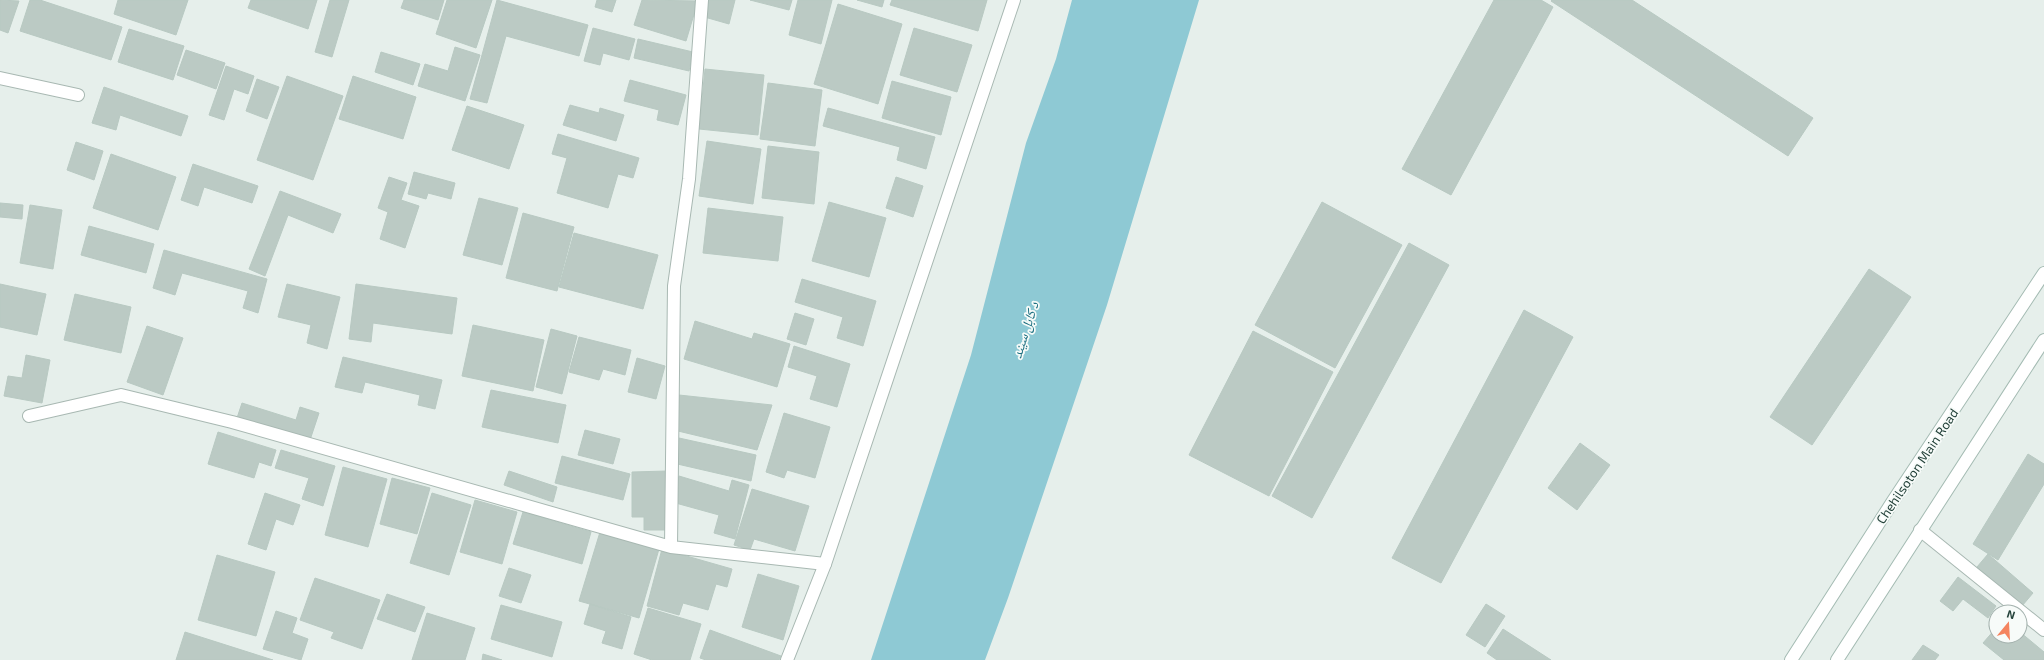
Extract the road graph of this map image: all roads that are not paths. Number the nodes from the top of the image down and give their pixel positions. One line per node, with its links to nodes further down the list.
1 (702, 0): 9 (street)
2 (1014, 0): 10 (street)
3 (0, 78): 4 (street)
4 (78, 95)
5 (2044, 273): 13 (street, Chehilsoton Main Road)
6 (2044, 340): 8 (street)
7 (29, 416): 9 (street)
8 (1920, 530): 11 (street); 14 (street)
9 (671, 547): 10 (street)
10 (825, 564): 12 (street)
11 (2044, 630)
12 (787, 660)
13 (1791, 660)
14 (1837, 660)

